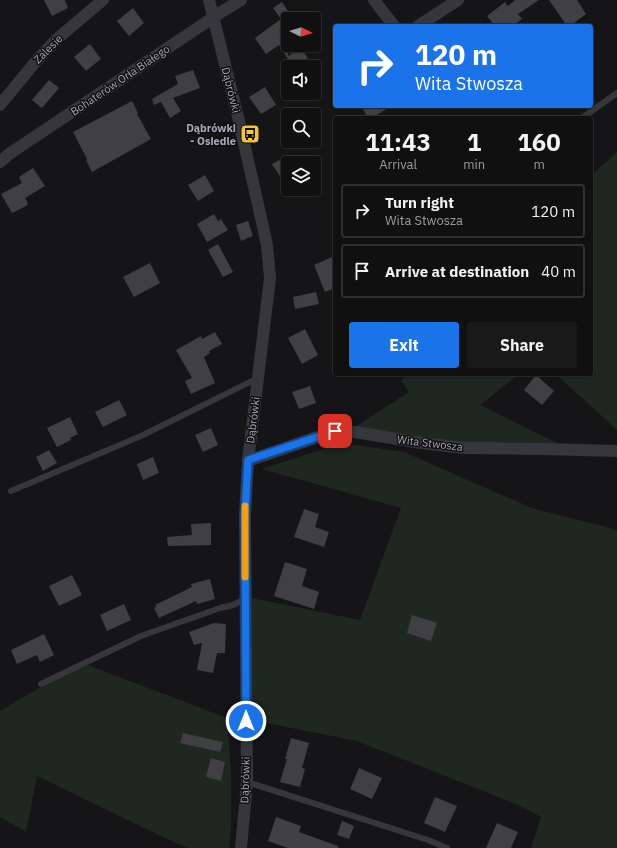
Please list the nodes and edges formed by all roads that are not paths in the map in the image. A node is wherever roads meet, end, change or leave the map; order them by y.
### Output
1 (103, 0) edge
2 (209, 0) edge
3 (241, 0) edge
4 (374, 0) edge
5 (458, 0) edge
6 (213, 17) junction
7 (392, 24) edge
8 (421, 24) edge
9 (617, 93) edge
10 (0, 105) edge
11 (585, 116) edge
12 (0, 162) edge
13 (258, 378) junction
14 (617, 452) edge
15 (248, 460) junction
16 (10, 492) dead end
17 (245, 599) junction
18 (40, 684) dead end
19 (247, 782) junction
20 (241, 848) edge
21 (447, 848) edge

1 - 10 street, Zalesie
2 - 6 street, Dąbrówki
3 - 6 street, Bohaterów Orła Białego
4 - 7 street
5 - 8 street
6 - 12 street, Bohaterów Orła Białego
6 - 13 street, Dąbrówki
9 - 11 lane
13 - 15 street, Dąbrówki
13 - 16 lane
14 - 15 street, Wita Stwosza
15 - 17 street, Dąbrówki
17 - 18 lane
17 - 19 street, Dąbrówki
19 - 20 street, Dąbrówki
19 - 21 lane

